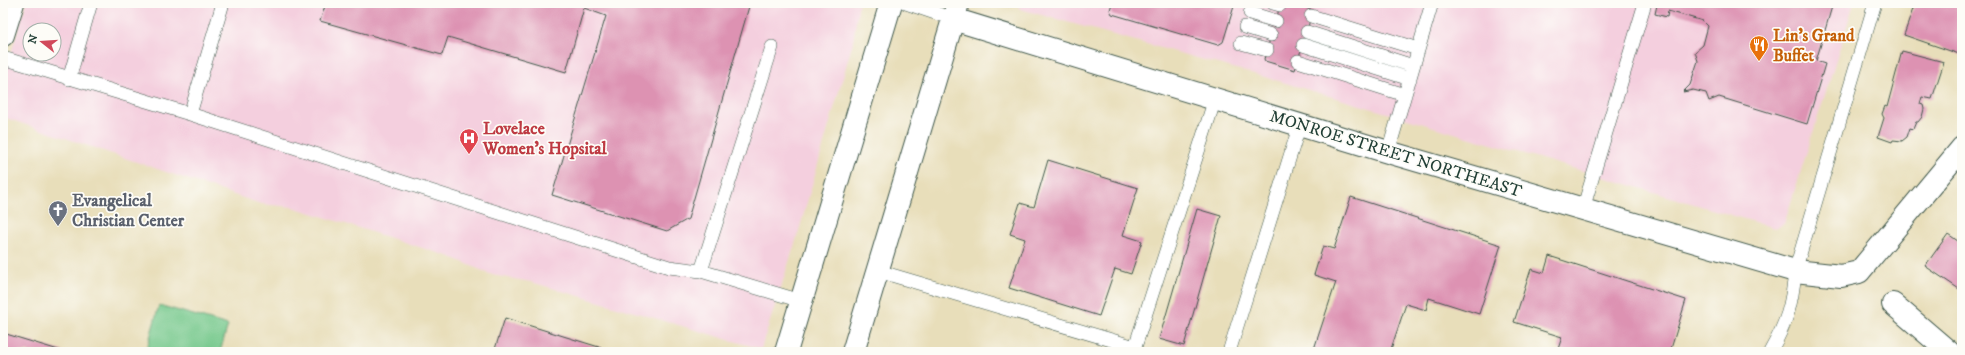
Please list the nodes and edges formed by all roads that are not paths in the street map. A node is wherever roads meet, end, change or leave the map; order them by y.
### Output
1 (13, 3) edge
2 (91, 3) edge
3 (223, 3) edge
4 (891, 3) edge
5 (906, 3) edge
6 (1432, 3) edge
7 (1645, 3) edge
8 (1876, 3) edge
9 (955, 11) edge
10 (1250, 13) dead end
11 (1311, 16) dead end
12 (1276, 21) dead end
13 (1246, 27) dead end
14 (1307, 32) dead end
15 (1271, 35) dead end
16 (3, 36) edge
17 (1241, 43) dead end
18 (1303, 45) dead end
19 (772, 47) dead end
20 (1418, 49) junction
21 (1267, 50) dead end
22 (3, 58) edge
23 (1298, 61) dead end
24 (1413, 66) junction
25 (69, 79) junction
26 (1410, 79) junction
27 (1405, 95) junction
28 (1215, 99) junction
29 (190, 114) junction
30 (1300, 124) junction
31 (1962, 148) edge
32 (1388, 152) junction
33 (1583, 209) junction
34 (701, 271) junction
35 (878, 271) junction
36 (1795, 271) junction
37 (801, 301) junction
38 (1893, 304) dead end
39 (786, 352) edge
40 (853, 352) edge
41 (1229, 352) edge
42 (1770, 352) edge
43 (1949, 352) edge

1 - 16 street
2 - 25 lane
3 - 29 lane
4 - 37 street
5 - 9 lane
6 - 20 lane
7 - 33 lane
8 - 36 lane
9 - 28 street, MONROE STREET NORTHEAST
9 - 35 street
10 - 12 lane
11 - 20 lane
13 - 15 lane
14 - 24 lane
17 - 21 lane
18 - 26 lane
19 - 34 lane
20 - 24 lane
22 - 25 lane
23 - 27 lane
24 - 26 lane
25 - 29 lane
26 - 27 lane
27 - 32 lane
28 - 30 street, MONROE STREET NORTHEAST
28 - 35 lane
29 - 34 lane
30 - 32 street, MONROE STREET NORTHEAST
30 - 41 lane
31 - 36 street, MONROE STREET NORTHEAST
32 - 33 street, MONROE STREET NORTHEAST
33 - 36 street, MONROE STREET NORTHEAST
34 - 37 lane
35 - 40 street
36 - 42 lane
37 - 39 street
38 - 43 street

